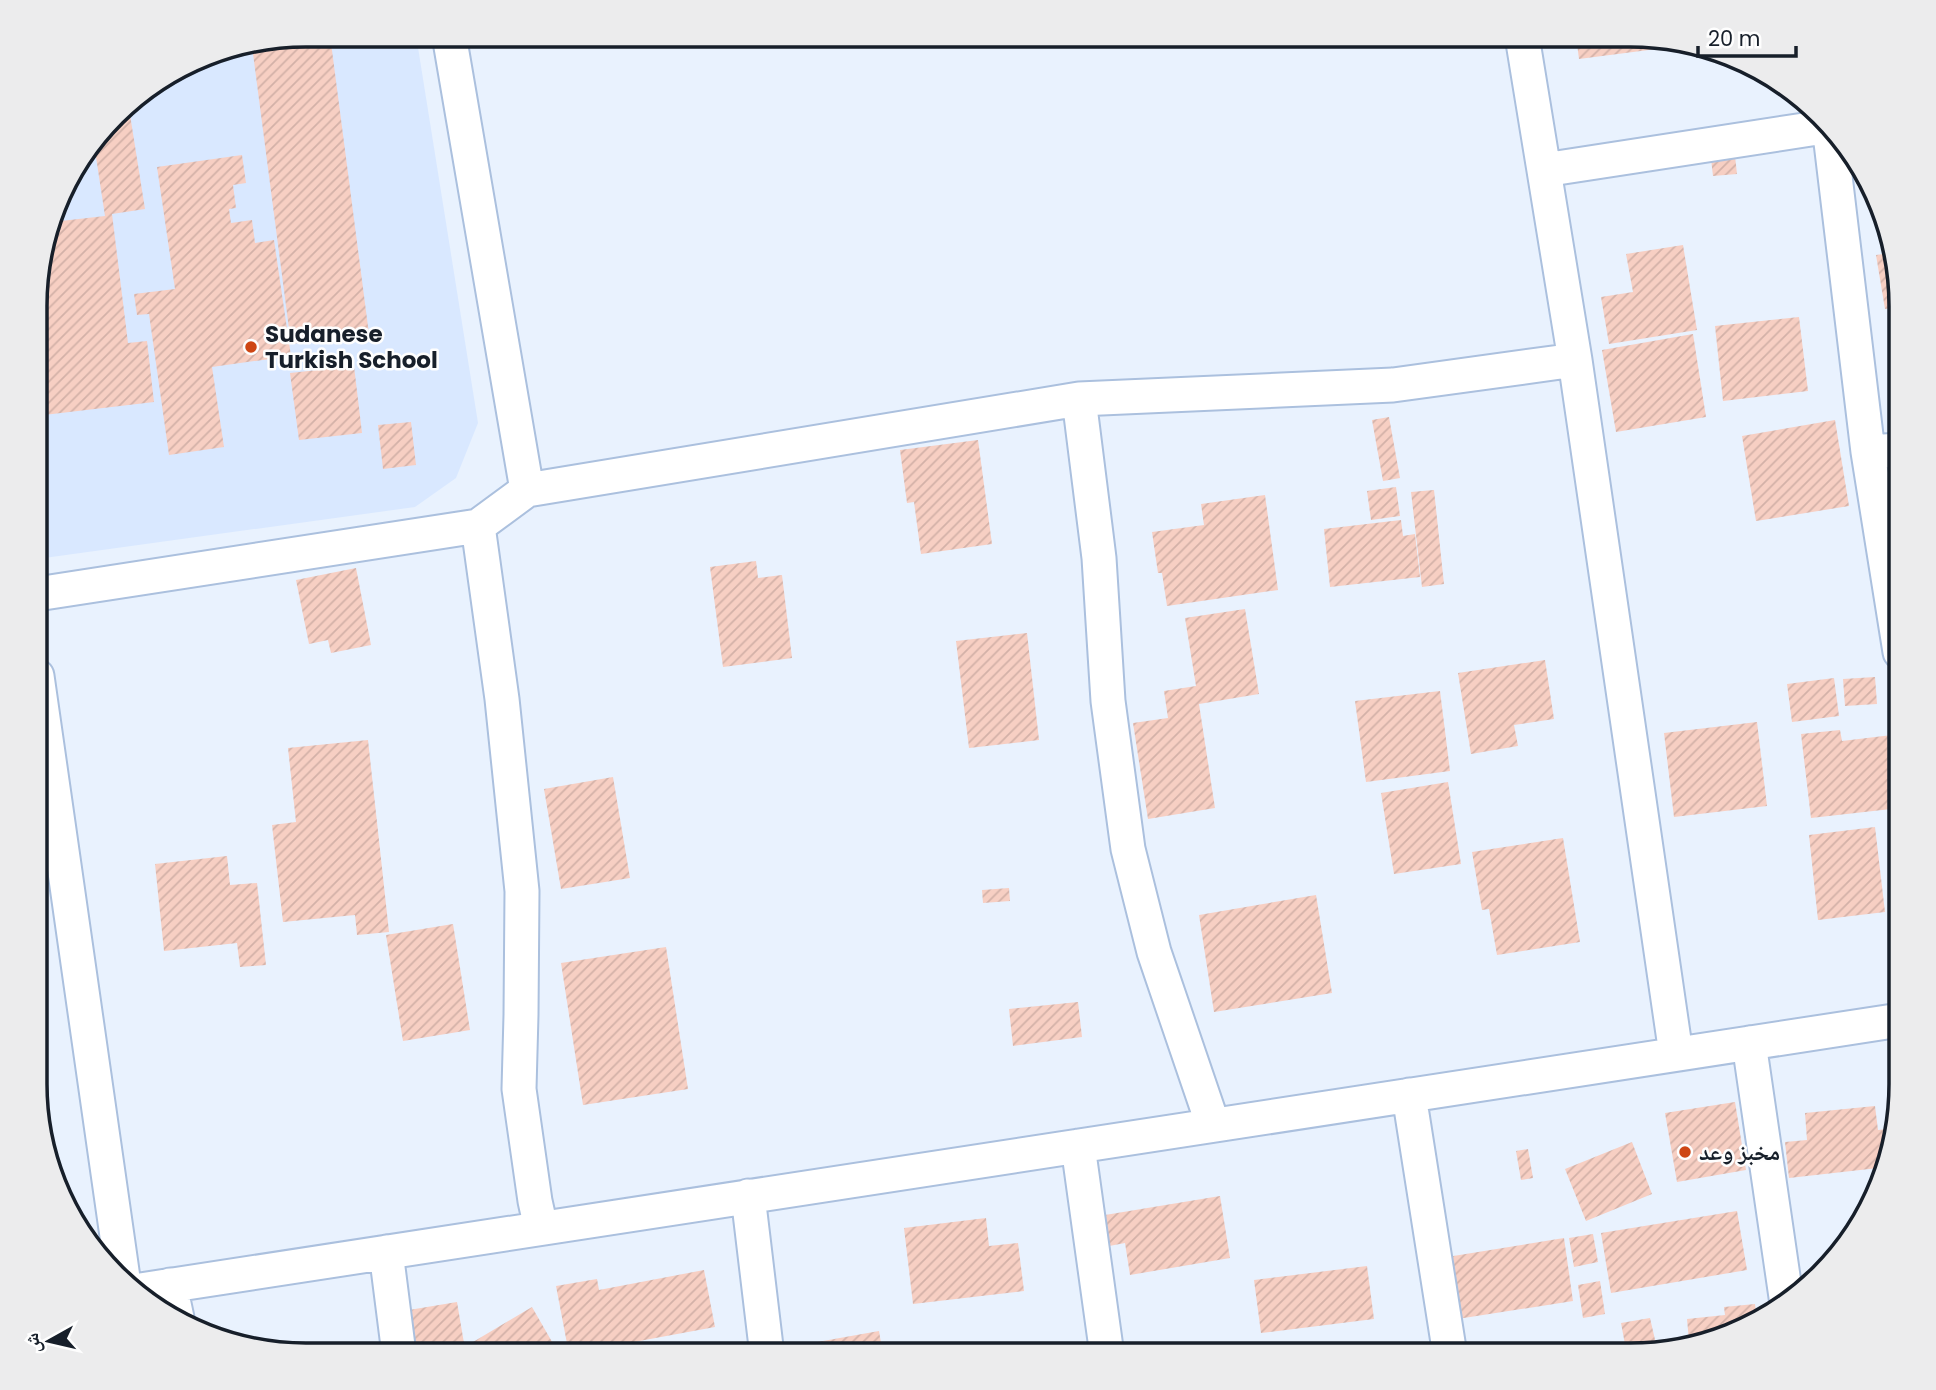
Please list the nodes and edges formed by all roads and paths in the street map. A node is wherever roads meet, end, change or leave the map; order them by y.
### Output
1 (451, 47) edge
2 (1524, 47) edge
3 (1817, 128) edge
4 (1832, 145) edge
5 (1544, 170) junction
6 (1575, 360) junction
7 (1079, 399) junction
8 (1884, 451) edge
9 (527, 490) junction
10 (1889, 514) edge
11 (478, 526) junction
12 (47, 592) edge
13 (47, 746) edge
14 (1889, 1022) edge
15 (1749, 1043) junction
16 (1676, 1054) junction
17 (1409, 1095) junction
18 (1213, 1125) junction
19 (1078, 1146) junction
20 (748, 1196) junction
21 (541, 1228) junction
22 (386, 1252) junction
23 (121, 1265) edge
24 (170, 1285) junction
25 (149, 1289) edge
26 (1785, 1290) edge
27 (175, 1307) edge
28 (398, 1343) edge
29 (766, 1343) edge
30 (1105, 1343) edge
31 (1448, 1343) edge

1 - 9 street
2 - 5 street
3 - 5 street
4 - 8 street
5 - 6 street
6 - 7 street
6 - 16 street
7 - 9 street
7 - 18 street
8 - 10 street
9 - 11 street
11 - 12 street
11 - 21 street
13 - 23 street
14 - 15 street
15 - 16 street
15 - 26 street
16 - 17 street
17 - 18 street
17 - 31 street
18 - 19 street
19 - 20 street
19 - 30 street
20 - 21 street
20 - 29 street
21 - 22 street
22 - 24 street
22 - 28 street
24 - 25 street
24 - 27 street

